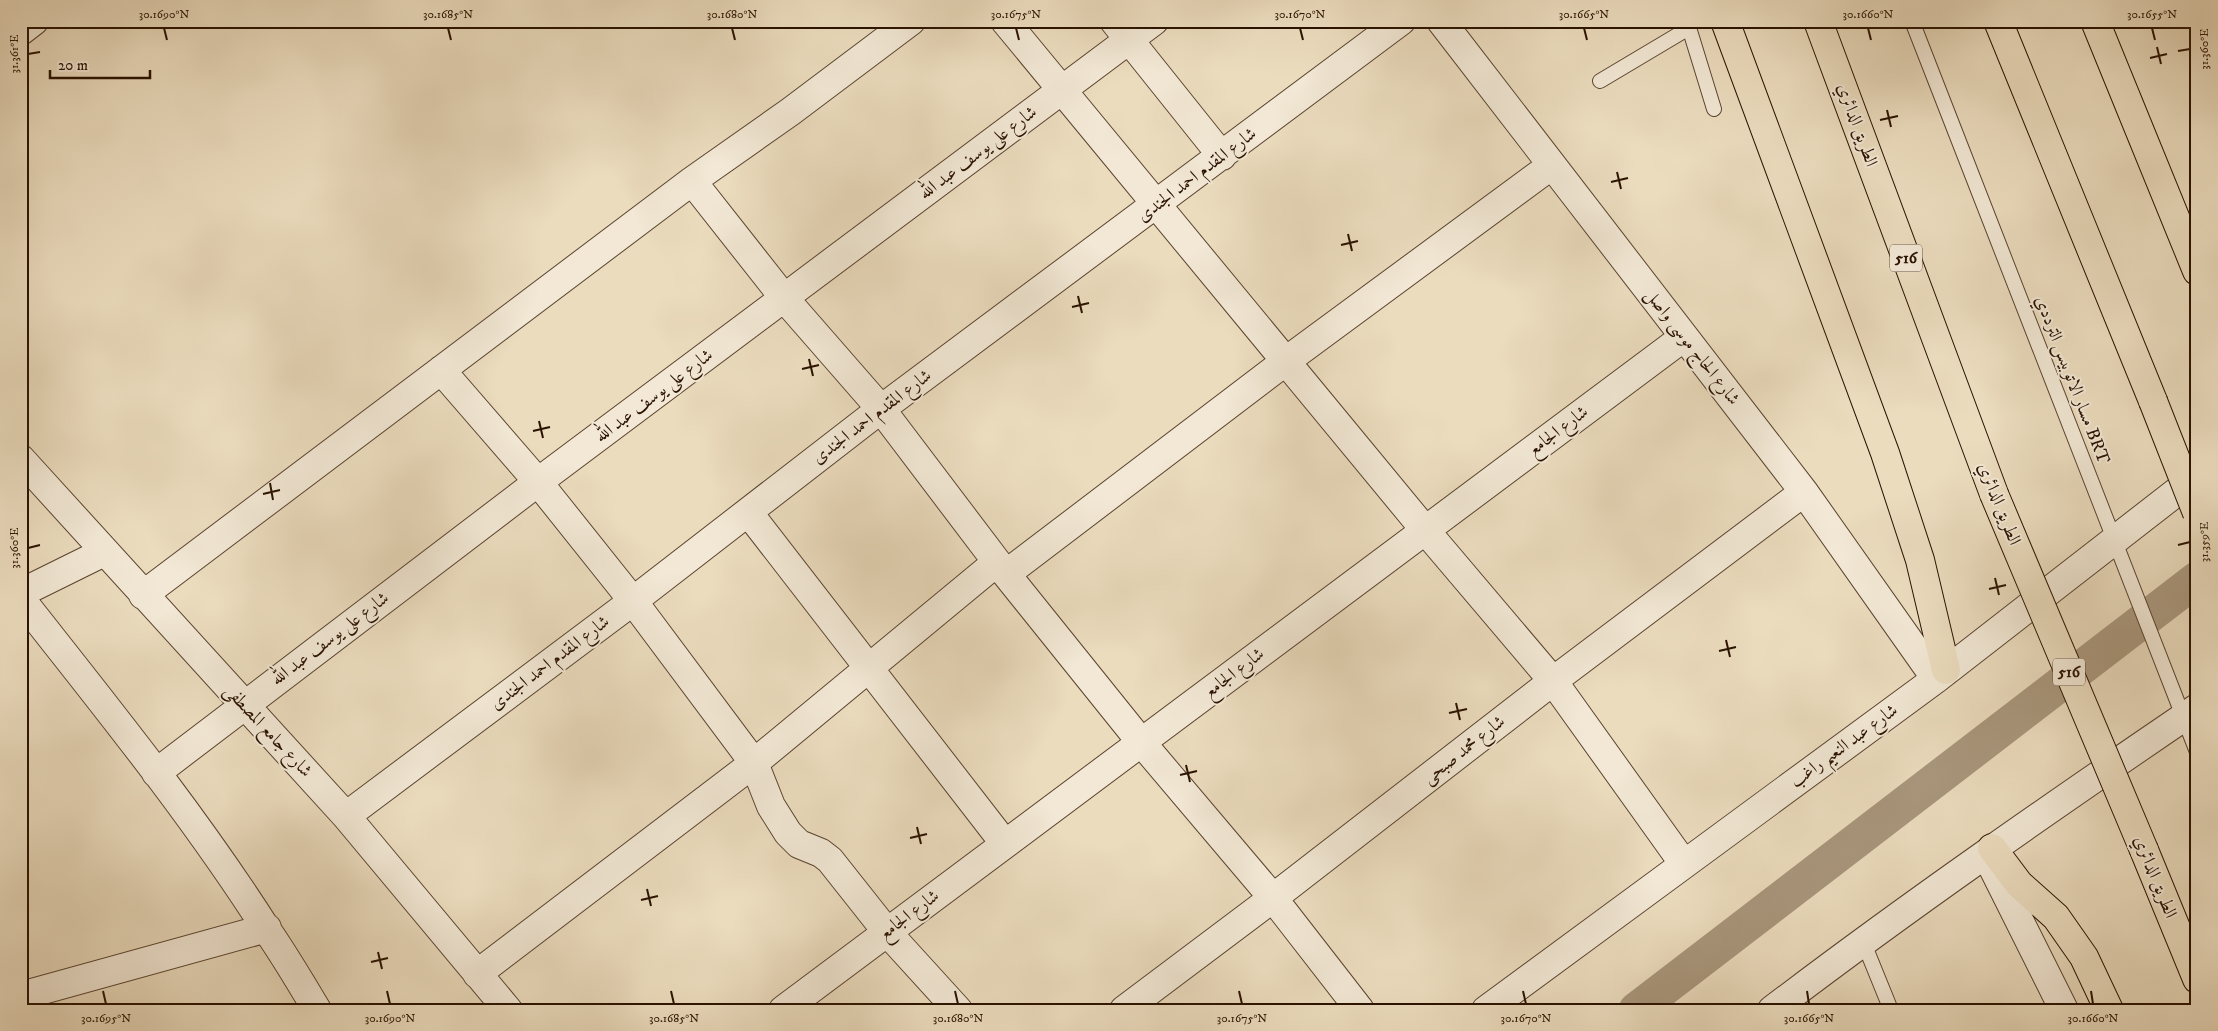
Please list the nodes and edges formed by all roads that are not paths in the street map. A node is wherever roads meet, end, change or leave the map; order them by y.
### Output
1 (34, 21) edge
2 (911, 21) edge
3 (1005, 21) edge
4 (1154, 21) edge
5 (1401, 21) edge
6 (1441, 21) edge
7 (1725, 21) edge
8 (1818, 21) edge
9 (1912, 21) edge
10 (1998, 21) edge
11 (2094, 21) edge
12 (1688, 24) edge
13 (21, 31) edge
14 (1121, 31) edge
15 (1600, 81) dead end
16 (1062, 90) junction
17 (1714, 109) dead end
18 (1222, 156) junction
19 (1552, 165) junction
20 (692, 181) junction
21 (1157, 205) junction
22 (2197, 271) edge
23 (785, 299) junction
24 (1684, 337) junction
25 (1286, 361) junction
26 (441, 370) junction
27 (881, 409) junction
28 (21, 459) edge
29 (2197, 476) edge
30 (538, 482) junction
31 (1804, 492) junction
32 (748, 512) junction
33 (2197, 513) edge
34 (1425, 530) junction
35 (104, 552) junction
36 (1002, 568) junction
37 (21, 593) edge
38 (143, 595) junction
39 (21, 599) edge
40 (633, 601) junction
41 (868, 668) junction
42 (1941, 674) junction
43 (1553, 681) junction
44 (243, 704) junction
45 (2197, 708) edge
46 (1142, 742) junction
47 (2197, 752) edge
48 (754, 763) junction
49 (156, 773) junction
50 (346, 816) junction
51 (1005, 844) junction
52 (1989, 851) junction
53 (1684, 864) junction
54 (1273, 898) junction
55 (267, 928) junction
56 (887, 932) junction
57 (1863, 941) junction
58 (477, 974) junction
59 (2197, 979) edge
60 (21, 996) edge
61 (317, 1010) edge
62 (508, 1010) edge
63 (783, 1010) edge
64 (958, 1010) edge
65 (1124, 1010) edge
66 (1360, 1010) edge
67 (1486, 1010) edge
68 (1772, 1010) edge
69 (1891, 1010) edge
70 (2064, 1010) edge
71 (2109, 1010) edge

1 - 13 street
2 - 20 street
3 - 16 street
4 - 14 street, شارع على يوسف عبد الله
5 - 18 street, شارع المقدم احمد الجندى
6 - 19 street, شارع الحاج موسى واصل
7 - 42 highway
8 - 59 highway, الطريق الدائري / 516, bridge
9 - 47 lane, مسار الاتوبيس الترددي BRT
10 - 33 highway, bridge
11 - 22 highway
12 - 15 lane
12 - 17 lane
14 - 16 street, شارع على يوسف عبد الله
14 - 18 street
16 - 21 street
16 - 23 street, شارع على يوسف عبد الله
18 - 21 street, شارع المقدم احمد الجندى
19 - 24 street, شارع الحاج موسى واصل
19 - 25 street
20 - 23 street
20 - 26 street
21 - 25 street
21 - 27 street, شارع المقدم احمد الجندى
23 - 27 street
23 - 30 street, شارع على يوسف عبد الله
24 - 31 street, شارع الحاج موسى واصل
24 - 34 street, شارع الجامع
25 - 34 street
25 - 36 street
26 - 30 street
26 - 38 street
27 - 32 street, شارع المقدم احمد الجندى
27 - 36 street
28 - 35 street, شارع جامع المصطفى
29 - 42 street, شارع عبد النعيم راغب
30 - 40 street
30 - 44 street, شارع على يوسف عبد الله
31 - 42 street, شارع الحاج موسى واصل
31 - 43 street, شارع محمد صبحى
32 - 40 street, شارع المقدم احمد الجندى
32 - 41 street
34 - 43 street
34 - 46 street, شارع الجامع
35 - 37 street
35 - 38 street, شارع جامع المصطفى
36 - 41 street
36 - 46 street
38 - 44 street, شارع جامع المصطفى
39 - 49 street
40 - 48 street
40 - 50 street, شارع المقدم احمد الجندى
41 - 48 street
41 - 51 street
42 - 53 street, شارع عبد النعيم راغب
43 - 53 street
43 - 54 street, شارع محمد صبحى
44 - 49 street, شارع على يوسف عبد الله
44 - 50 street, شارع جامع المصطفى
45 - 52 street
46 - 51 street, شارع الجامع
46 - 54 street
48 - 56 street
48 - 58 street
49 - 55 street
50 - 58 street, شارع جامع المصطفى
51 - 56 street, شارع الجامع
52 - 57 street
52 - 70 street
52 - 71 highway
53 - 67 street, شارع عبد النعيم راغب
54 - 65 street, شارع محمد صبحى
54 - 66 street
55 - 60 street
55 - 61 street
56 - 63 street, شارع الجامع
56 - 64 street
57 - 68 street
57 - 69 lane
58 - 62 street, شارع جامع المصطفى

